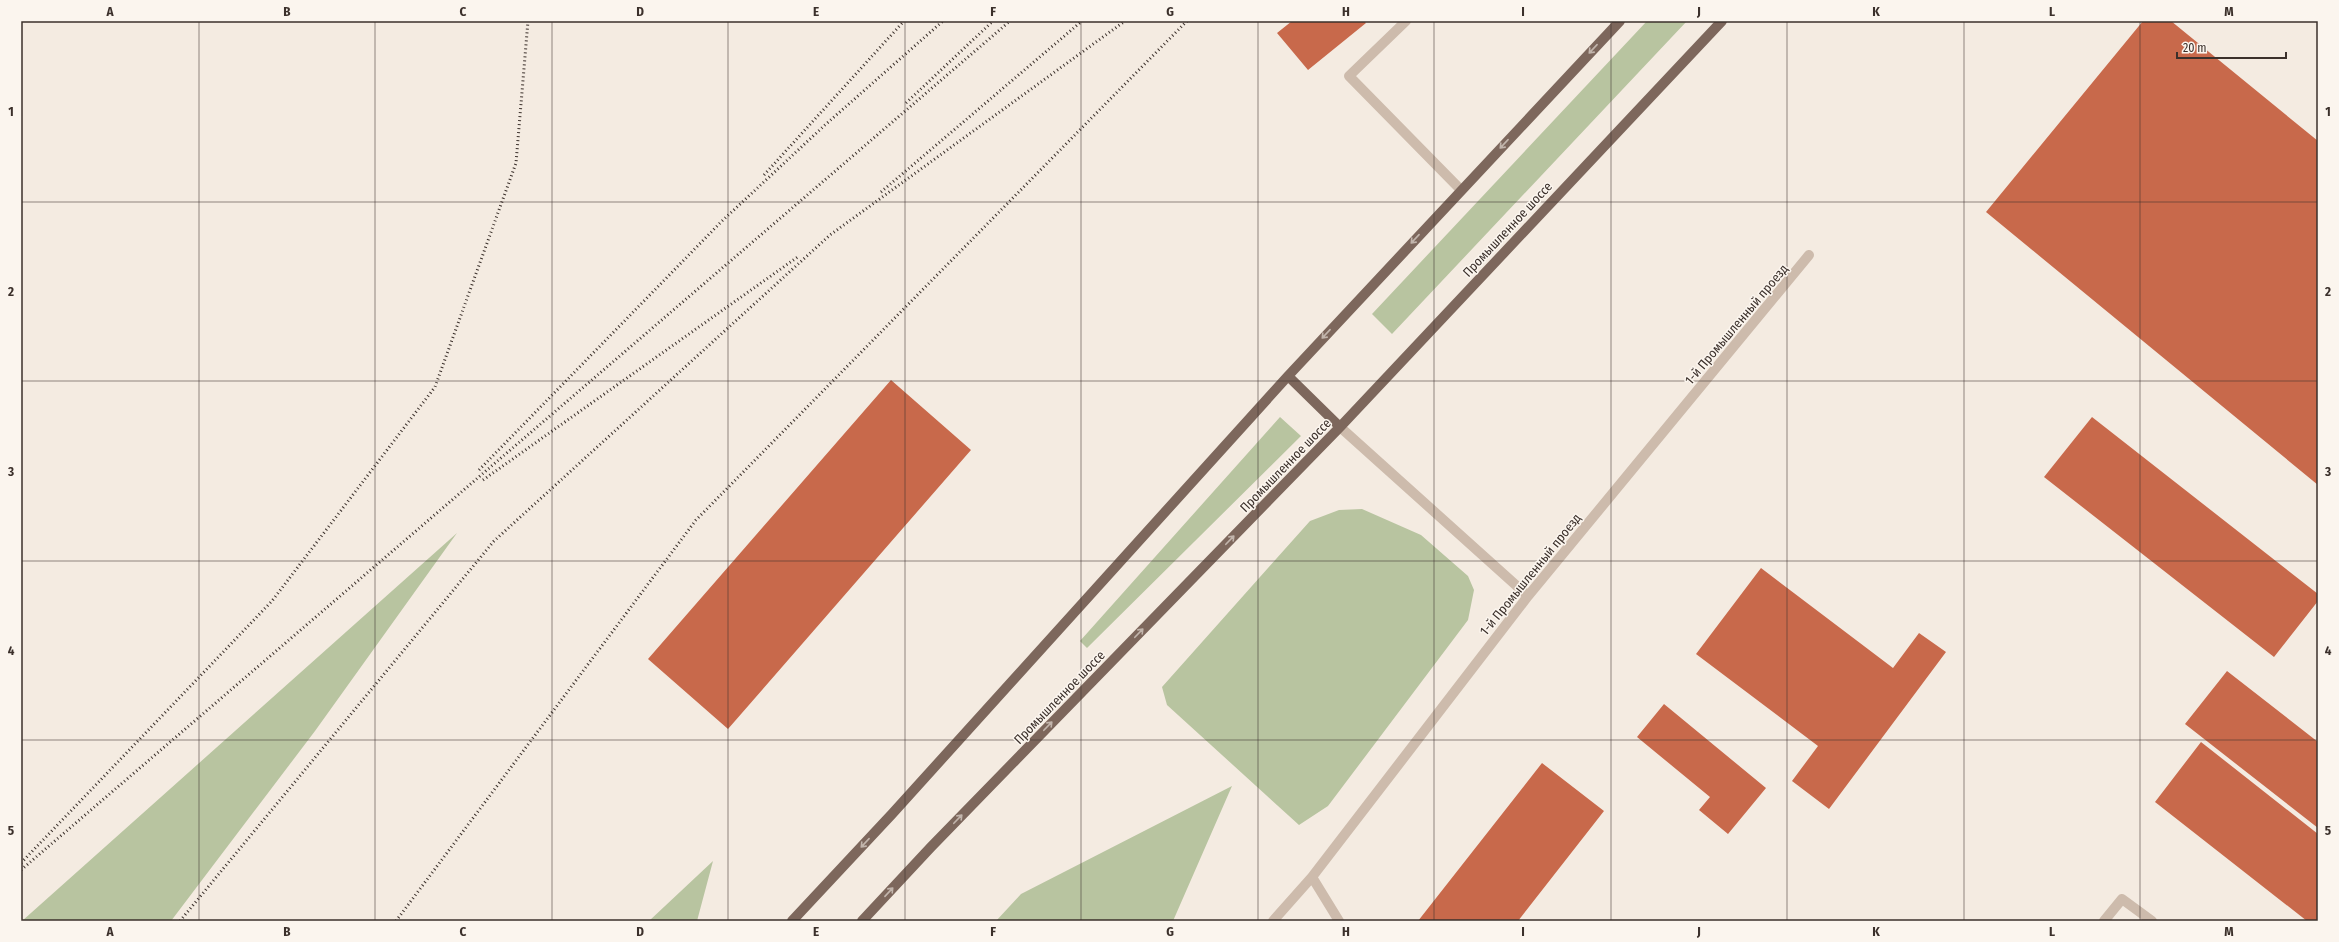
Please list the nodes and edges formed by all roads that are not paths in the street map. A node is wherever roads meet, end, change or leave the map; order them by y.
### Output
1 (1406, 21) edge
2 (1620, 21) edge
3 (1722, 21) edge
4 (1461, 190) junction
5 (1809, 255) dead end
6 (1288, 376) junction
7 (1340, 427) junction
8 (1528, 596) junction
9 (1312, 877) junction
10 (792, 921) edge
11 (862, 921) edge
12 (1273, 921) edge
13 (1339, 921) edge
14 (2104, 921) edge
15 (2152, 921) edge

1 - 4 lane
2 -> 4 main road
3 - 7 main road, Промышленное шоссе
4 -> 6 main road
5 - 8 lane, 1-й Промышленный проезд
6 - 7 main road
6 -> 10 main road
7 - 8 lane
11 -> 7 main road, Промышленное шоссе
8 - 9 lane, 1-й Промышленный проезд
9 - 12 lane, 1-й Промышленный проезд
9 - 13 lane
14 - 15 lane

